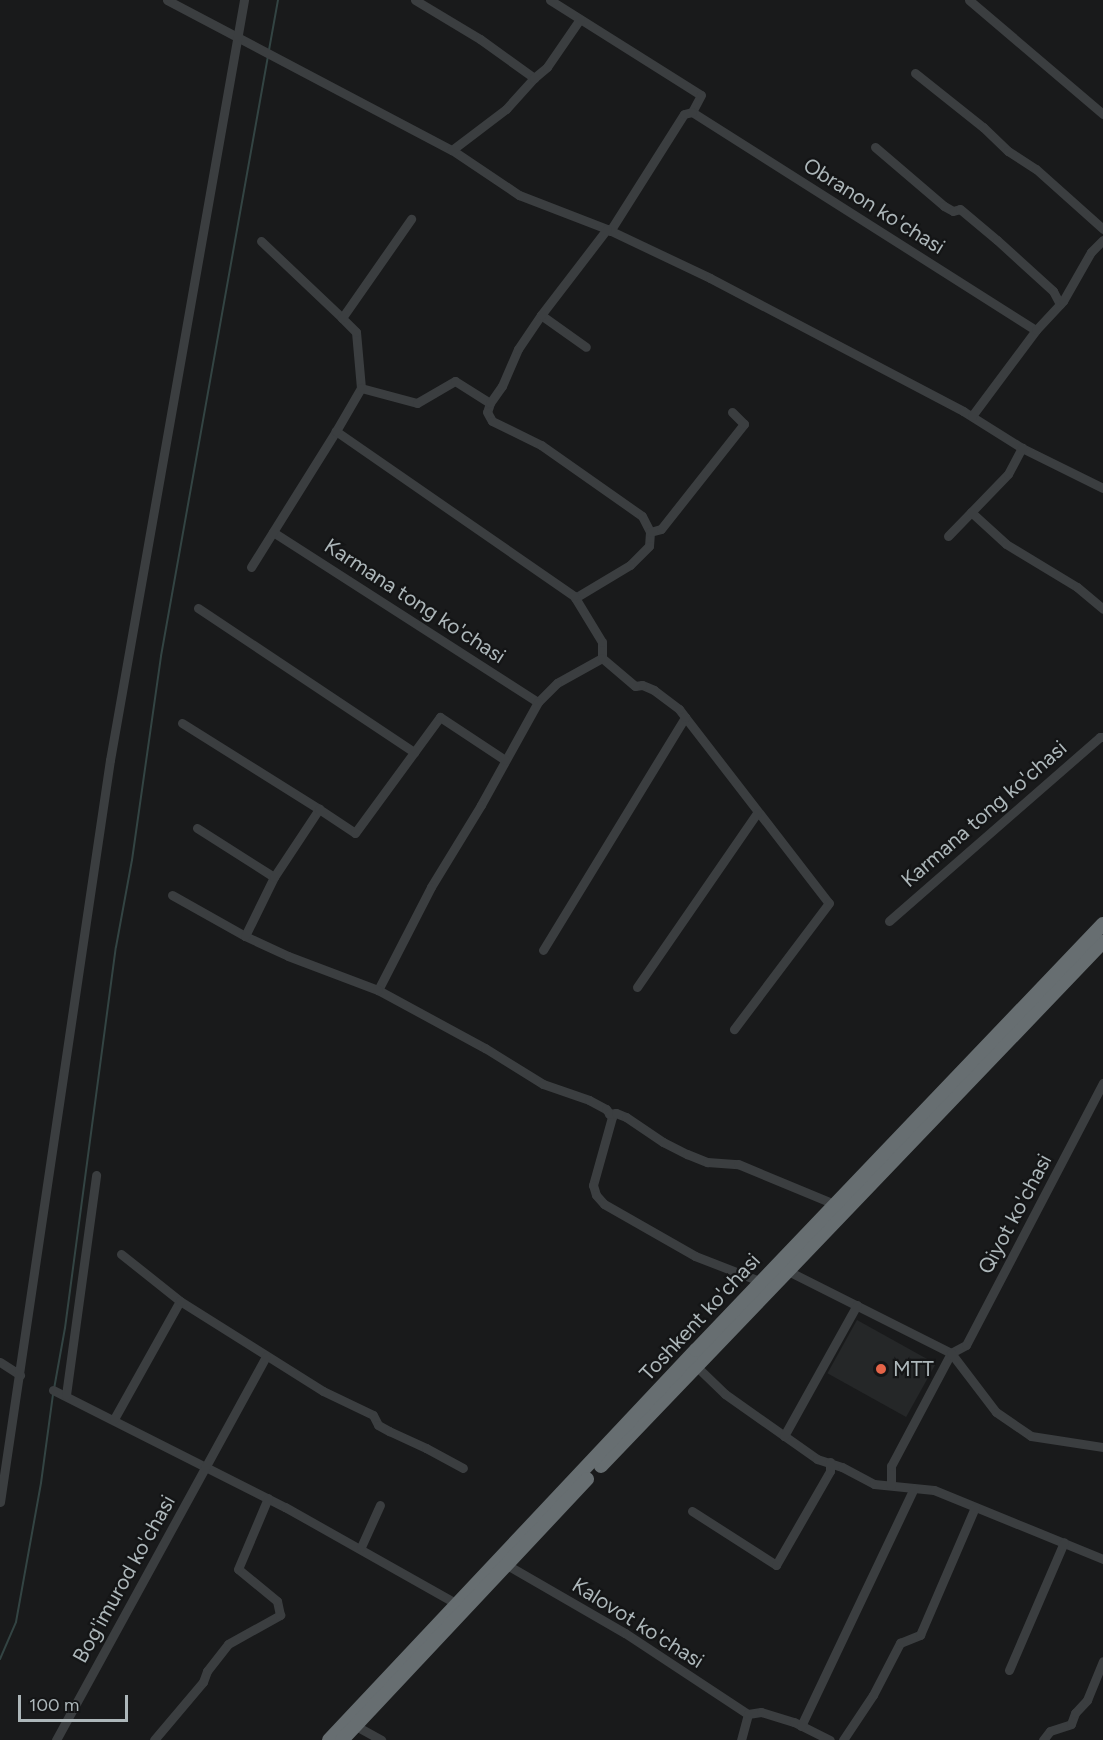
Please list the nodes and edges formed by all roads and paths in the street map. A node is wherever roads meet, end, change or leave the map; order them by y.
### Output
1 (167, 0) edge
2 (244, 0) edge
3 (415, 0) edge
4 (550, 0) edge
5 (969, 0) edge
6 (580, 19) junction
7 (237, 37) junction
8 (915, 73) dead end
9 (534, 78) junction
10 (692, 112) junction
11 (1103, 114) edge
12 (875, 147) dead end
13 (452, 150) junction
14 (411, 219) dead end
15 (1103, 229) edge
16 (608, 230) junction
17 (1103, 240) edge
18 (261, 241) dead end
19 (1060, 304) junction
20 (541, 315) junction
21 (342, 318) junction
22 (1036, 330) junction
23 (586, 347) dead end
24 (361, 388) junction
25 (490, 403) junction
26 (732, 412) dead end
27 (972, 416) junction
28 (336, 431) junction
29 (1022, 448) junction
30 (1103, 488) edge
31 (971, 512) junction
32 (273, 532) junction
33 (650, 532) junction
34 (948, 536) dead end
35 (251, 567) dead end
36 (575, 598) junction
37 (198, 608) dead end
38 (1103, 609) edge
39 (602, 658) junction
40 (538, 702) junction
41 (686, 717) junction
42 (182, 723) dead end
43 (1103, 737) edge
44 (414, 752) junction
45 (505, 760) junction
46 (319, 809) junction
47 (757, 813) junction
48 (197, 828) dead end
49 (274, 877) junction
50 (172, 895) dead end
51 (889, 921) dead end
52 (1103, 924) edge
53 (245, 936) junction
54 (1103, 942) edge
55 (543, 950) dead end
56 (637, 987) dead end
57 (378, 990) junction
58 (734, 1029) dead end
59 (1103, 1083) edge
60 (609, 1114) junction
61 (96, 1175) dead end
62 (834, 1204) junction
63 (121, 1254) dead end
64 (788, 1271) junction
65 (762, 1282) junction
66 (180, 1300) junction
67 (857, 1305) junction
68 (951, 1353) junction
69 (266, 1357) junction
70 (0, 1362) edge
71 (696, 1366) junction
72 (20, 1375) junction
73 (54, 1390) dead end
74 (66, 1395) junction
75 (114, 1419) junction
76 (784, 1436) junction
77 (1103, 1447) edge
78 (830, 1462) junction
79 (206, 1468) junction
80 (463, 1468) dead end
81 (891, 1485) junction
82 (914, 1488) junction
83 (268, 1498) junction
84 (0, 1502) edge
85 (380, 1505) dead end
86 (975, 1507) junction
87 (692, 1511) dead end
88 (1064, 1542) junction
89 (360, 1547) junction
90 (1103, 1559) edge
91 (507, 1565) junction
92 (457, 1604) junction
93 (1103, 1661) edge
94 (1009, 1670) dead end
95 (748, 1714) junction
96 (356, 1726) junction
97 (801, 1726) junction
98 (56, 1740) edge
99 (154, 1740) edge
100 (329, 1740) edge
101 (342, 1740) edge
102 (381, 1740) edge
103 (741, 1740) edge
104 (830, 1740) edge
105 (843, 1740) edge
106 (1043, 1740) edge

1 - 7 street
2 - 7 street
3 - 9 street
4 - 6 street
5 - 11 street
6 - 9 street
6 - 10 street
7 - 13 street
7 - 72 street
8 - 15 street
9 - 13 street
10 - 16 street
10 - 22 street, Obranon ko'chasi
12 - 19 street, Obranon ko'chasi
13 - 16 street
14 - 21 street
16 - 20 street
16 - 27 street
17 - 19 street
18 - 21 street
19 - 22 street
20 - 23 street
20 - 25 street
21 - 24 street
22 - 27 street
24 - 25 street
24 - 28 street
25 - 33 street
26 - 33 street
27 - 29 street
28 - 32 street
28 - 36 street
29 - 30 street
29 - 31 street
31 - 34 street
31 - 38 street
32 - 35 street
32 - 40 street, Karmana tong ko'chasi
33 - 36 street
36 - 39 street
37 - 44 street
39 - 40 street
39 - 41 street
40 - 45 street
41 - 47 street
41 - 55 street
42 - 46 street
43 - 51 street, Karmana tong ko'chasi
44 - 45 street
44 - 46 street
45 - 57 street
46 - 49 street
47 - 56 street
47 - 58 street
48 - 49 street
49 - 53 street
50 - 53 street
52 - 62 highway, Toshkent ko'chasi
53 - 57 street
54 - 64 highway, Toshkent ko'chasi
57 - 60 street
59 - 68 street, Qiyot ko'chasi
60 - 62 street
60 - 65 street
61 - 74 street
62 - 65 highway, Toshkent ko'chasi
63 - 66 street
64 - 67 street
64 - 71 highway, Toshkent ko'chasi
65 - 92 highway, Toshkent ko'chasi
66 - 69 street
66 - 75 street
67 - 68 street
67 - 76 street
68 - 77 street
68 - 81 street, Qiyot ko'chasi
69 - 79 street, Bog'imurod ko'chasi
69 - 80 street
70 - 72 street
71 - 76 street
71 - 91 highway, Toshkent ko'chasi
72 - 84 street
73 - 74 street
74 - 75 street
75 - 79 street
76 - 78 street
78 - 81 street
78 - 87 street
79 - 83 street
79 - 98 street, Bog'imurod ko'chasi
81 - 82 street
82 - 86 street
82 - 97 street
83 - 89 street
83 - 99 street
85 - 89 street
86 - 88 street
86 - 105 street
88 - 90 street
88 - 94 street
89 - 92 street
91 - 95 street, Kalovot ko'chasi
91 - 96 highway, Toshkent ko'chasi
92 - 100 highway, Toshkent ko'chasi
93 - 106 street
95 - 97 street, Kalovot ko'chasi
95 - 103 street
96 - 101 highway, Toshkent ko'chasi
96 - 102 street
97 - 104 street, Kalovot ko'chasi

